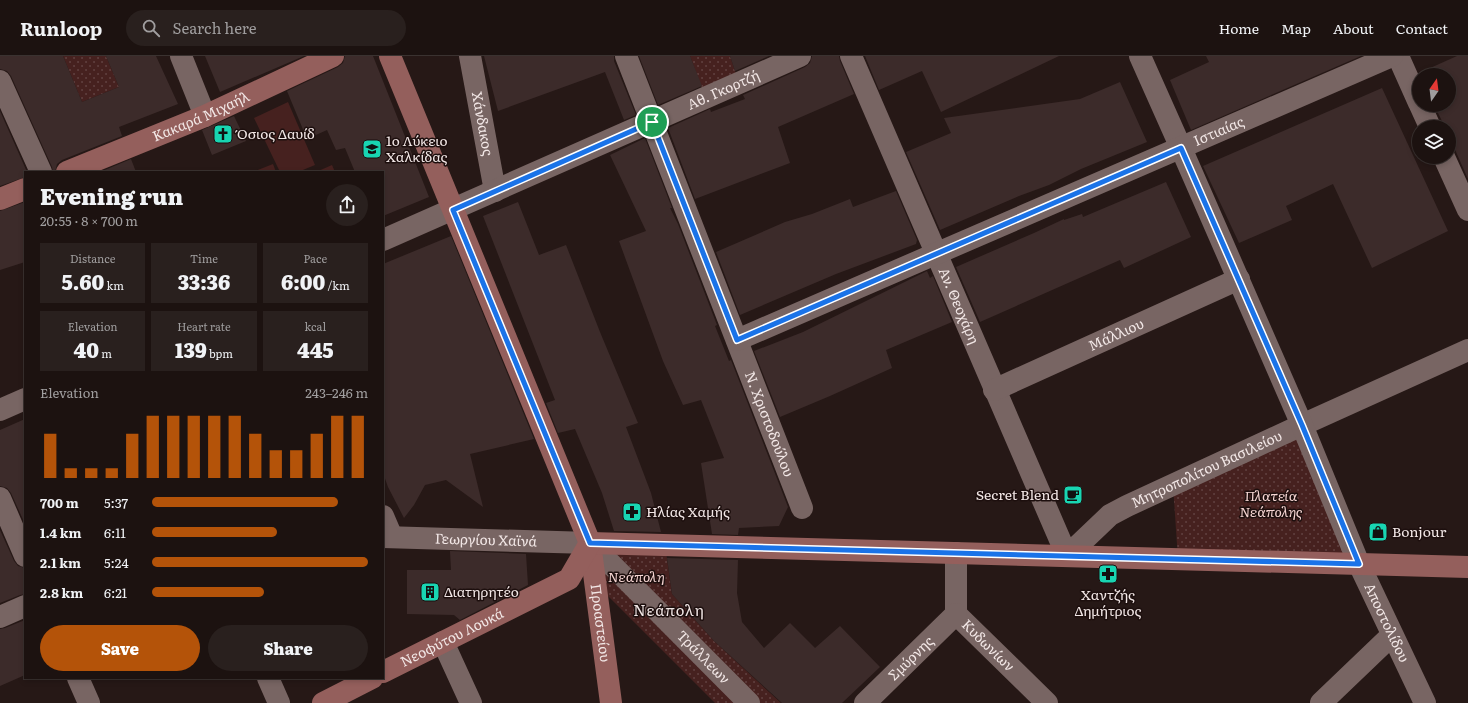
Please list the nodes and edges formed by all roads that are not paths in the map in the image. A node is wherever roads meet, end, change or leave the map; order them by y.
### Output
1 (182, 56) edge
2 (333, 56) edge
3 (390, 56) edge
4 (470, 56) edge
5 (626, 56) edge
6 (800, 56) edge
7 (851, 56) edge
8 (1140, 56) edge
9 (1392, 56) edge
10 (1398, 56) edge
11 (0, 80) edge
12 (1412, 88) edge
13 (206, 116) junction
14 (652, 122) junction
15 (1181, 148) junction
16 (1447, 164) edge
17 (41, 171) edge
18 (70, 171) edge
19 (24, 189) edge
20 (495, 191) junction
21 (0, 199) edge
22 (453, 210) junction
23 (1468, 210) edge
24 (384, 240) edge
25 (937, 254) junction
26 (1239, 280) junction
27 (737, 340) junction
28 (1468, 350) edge
29 (994, 390) junction
30 (24, 399) edge
31 (0, 410) edge
32 (1302, 425) junction
33 (0, 498) edge
34 (802, 508) dead end
35 (384, 520) edge
36 (388, 537) edge
37 (590, 543) junction
38 (956, 553) junction
39 (24, 554) edge
40 (1067, 556) junction
41 (1359, 564) junction
42 (1468, 567) edge
43 (24, 606) edge
44 (956, 614) junction
45 (0, 617) edge
46 (1392, 634) junction
47 (443, 642) junction
48 (384, 672) edge
49 (78, 679) edge
50 (268, 679) edge
51 (370, 679) edge
52 (89, 703) edge
53 (279, 703) edge
54 (323, 703) edge
55 (470, 703) edge
56 (612, 703) edge
57 (750, 703) edge
58 (865, 703) edge
59 (1047, 703) edge
60 (1321, 703) edge
61 (1425, 703) edge

1 - 13 street
2 - 13 main road, Κακαρά Μιχαήλ
3 - 22 main road, Προαστείου
4 - 20 street, Χάνδακος
5 - 14 street, Ν. Χριστοδούλου
6 - 14 street, Αθ. Γκορτζή
7 - 25 street, Αν. Θεοχάρη
8 - 15 street, Αποστολίδου
9 - 15 street, Ιστιαίας
10 - 12 street
11 - 17 street
13 - 18 main road, Κακαρά Μιχαήλ
14 - 20 street, Αθ. Γκορτζή
14 - 27 street, Ν. Χριστοδούλου
15 - 25 street, Ιστιαίας
15 - 26 street, Αποστολίδου
16 - 23 street
19 - 21 main road
20 - 22 street, Αθ. Γκορτζή
22 - 24 street, Αθ. Γκορτζή
22 - 37 main road, Προαστείου
25 - 27 street, Ιστιαίας
25 - 29 street, Αν. Θεοχάρη
26 - 29 street, Μάλλιου
26 - 32 street, Αποστολίδου
27 - 34 street, Ν. Χριστοδούλου
28 - 32 street, Μητροπολίτου Βασιλείου
29 - 40 street, Αν. Θεοχάρη
30 - 31 street
32 - 40 street, Μητροπολίτου Βασιλείου
32 - 41 street, Αποστολίδου
33 - 39 street
35 - 36 street
36 - 37 street, Γεωργίου Χαϊνά
37 - 38 main road
37 - 47 main road, Νεοφύτου Λουκά
37 - 56 main road, Προαστείου
37 - 57 street, Τράλλεων
38 - 40 main road
38 - 44 street, Κυδωνίων
40 - 41 main road
41 - 42 main road
41 - 46 street, Αποστολίδου
43 - 45 street
44 - 58 street, Σμύρνης
44 - 59 street, Κυδωνίων
46 - 60 street
46 - 61 street, Αποστολίδου
47 - 48 main road, Νεοφύτου Λουκά
47 - 55 street
49 - 52 street
50 - 53 street
51 - 54 main road

